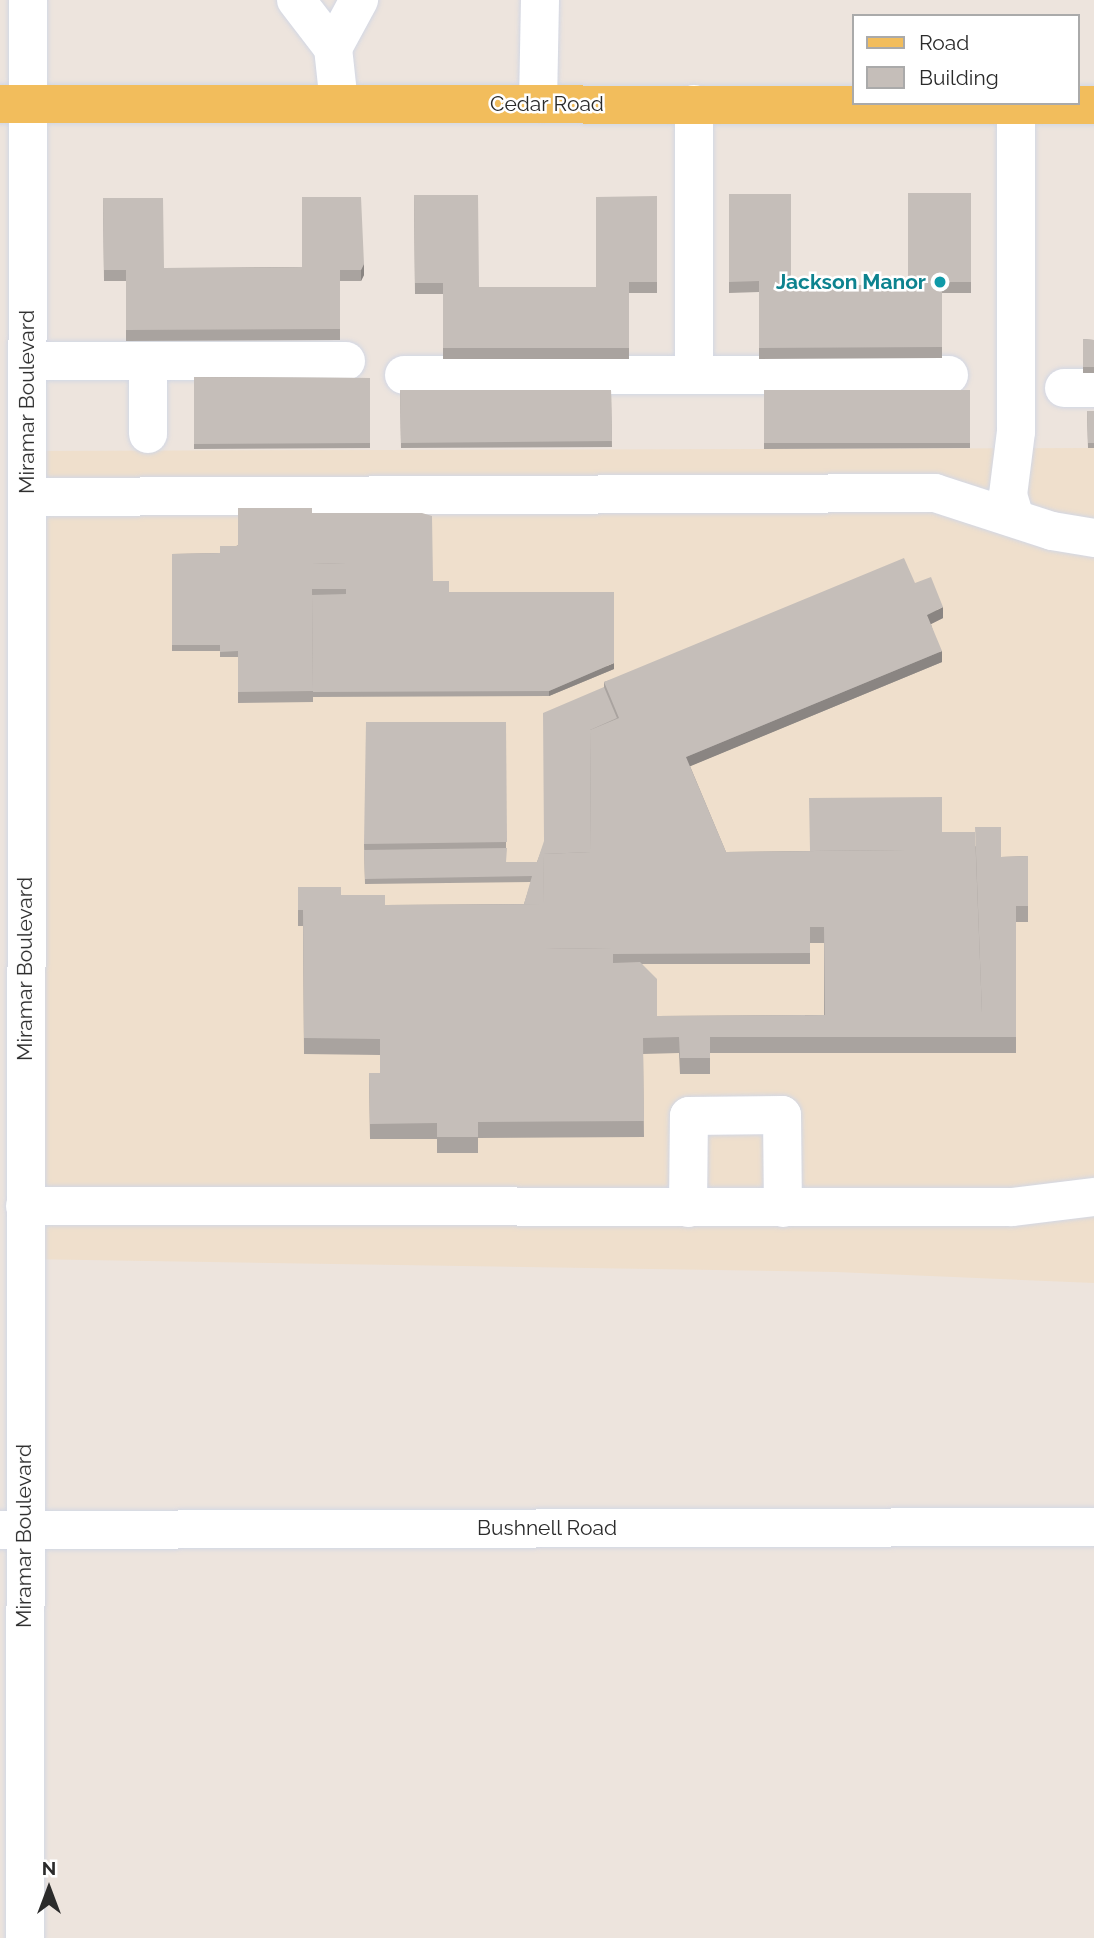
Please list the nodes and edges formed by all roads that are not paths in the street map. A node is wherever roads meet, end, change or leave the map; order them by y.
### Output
1 (28, 0) edge
2 (296, 0) edge
3 (359, 0) edge
4 (540, 0) edge
5 (333, 47) junction
6 (14, 103) edge
7 (339, 103) junction
8 (538, 104) junction
9 (694, 104) junction
10 (852, 104) edge
11 (1016, 105) edge
12 (1094, 105) edge
13 (28, 361) junction
14 (148, 361) junction
15 (346, 361) dead end
16 (404, 374) dead end
17 (694, 374) junction
18 (949, 375) dead end
19 (148, 434) dead end
20 (27, 497) junction
21 (1015, 518) junction
22 (1094, 538) edge
23 (1094, 1197) edge
24 (25, 1206) junction
25 (688, 1208) junction
26 (783, 1208) junction
27 (1094, 1527) edge
28 (12, 1530) edge
29 (25, 1938) edge

1 - 6 street, Miramar Boulevard
2 - 5 street
3 - 5 street
4 - 8 street
5 - 7 street
6 - 7 main road, Cedar Road
6 - 13 street, Miramar Boulevard
7 - 8 main road, Cedar Road
8 - 9 main road, Cedar Road
9 - 10 main road, Cedar Road
9 - 17 street
11 - 12 main road, Cedar Road
11 - 21 street
13 - 14 street
13 - 20 street, Miramar Boulevard
14 - 15 street
14 - 19 street
16 - 17 street
17 - 18 street
20 - 21 street
20 - 24 street, Miramar Boulevard
21 - 22 street
23 - 26 street
24 - 25 street
24 - 28 street, Miramar Boulevard
25 - 26 street
25 - 26 street
27 - 28 street, Bushnell Road
28 - 29 street, Miramar Boulevard

